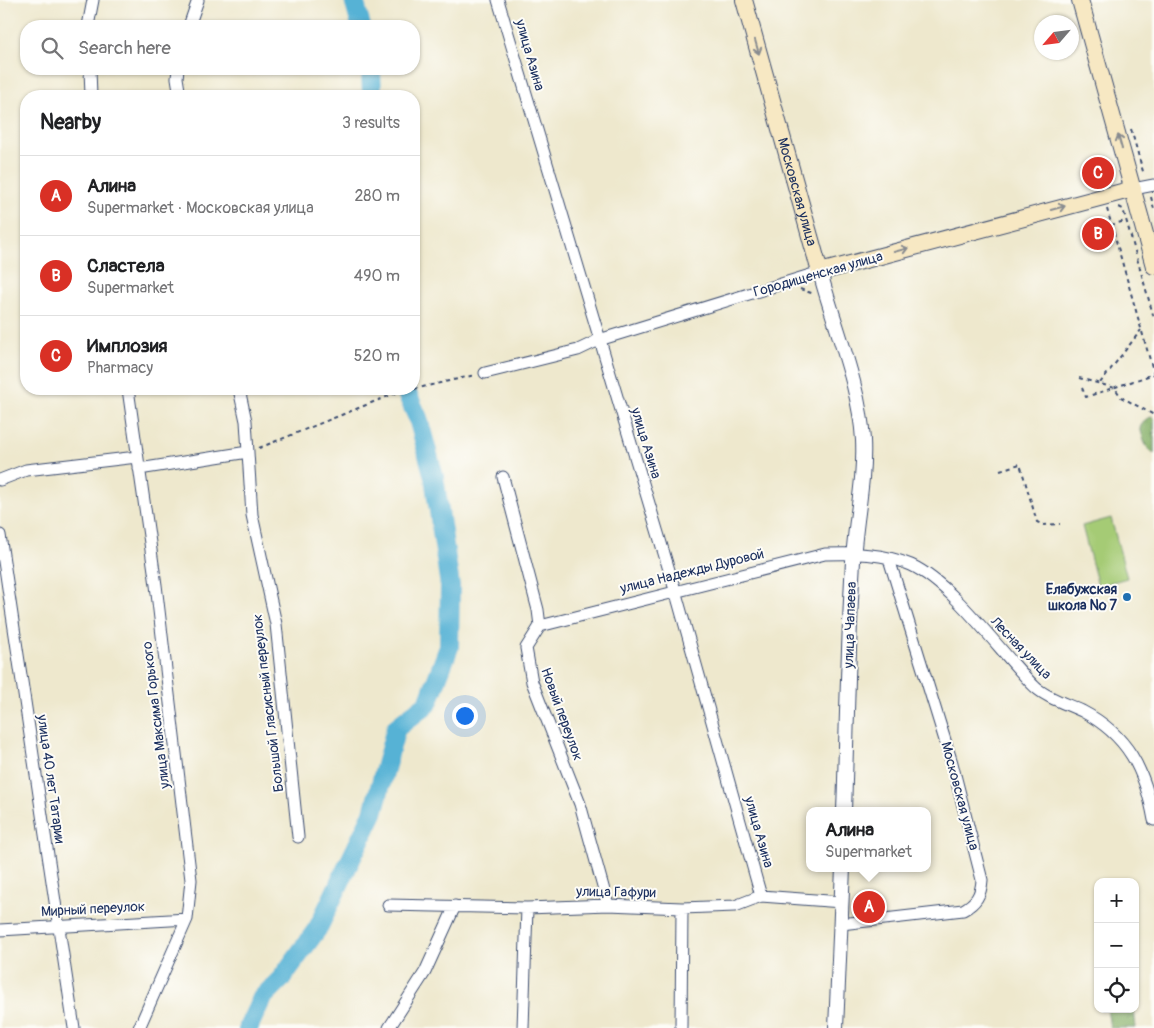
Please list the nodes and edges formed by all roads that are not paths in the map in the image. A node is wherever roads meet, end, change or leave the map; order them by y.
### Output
1 (93, 0) edge
2 (198, 0) edge
3 (498, 0) edge
4 (744, 0) edge
5 (1080, 0) edge
6 (89, 20) edge
7 (190, 20) edge
8 (90, 75) edge
9 (177, 75) edge
10 (91, 90) edge
11 (179, 90) edge
12 (1154, 185) edge
13 (1133, 189) junction
14 (1154, 266) edge
15 (820, 272) junction
16 (599, 340) junction
17 (485, 373) road end
18 (129, 395) edge
19 (240, 395) edge
20 (863, 441) joint
21 (248, 452) junction
22 (138, 463) junction
23 (503, 478) dead end
24 (0, 480) edge
25 (0, 535) edge
26 (853, 553) junction
27 (889, 559) junction
28 (675, 590) junction
29 (540, 626) junction
30 (844, 807) edge
31 (1154, 820) edge
32 (298, 837) dead end
33 (843, 872) edge
34 (761, 896) junction
35 (842, 902) junction
36 (388, 905) dead end
37 (608, 905) junction
38 (455, 906) junction
39 (527, 908) junction
40 (682, 908) junction
41 (187, 919) junction
42 (841, 924) junction
43 (58, 926) junction
44 (0, 930) edge
45 (74, 1028) edge
46 (139, 1028) edge
47 (389, 1028) edge
48 (523, 1028) edge
49 (681, 1028) edge
50 (836, 1028) edge

1 - 6 street
2 - 7 street
3 - 16 street, улица Азина
4 -> 15 main road, Московская улица
13 -> 5 main road
8 - 10 street
9 - 11 street
12 - 13 street, Городищенская улица
13 - 14 main road
15 -> 13 main road, Городищенская улица
15 - 16 street, Городищенская улица
15 - 20 street, Московская улица
16 - 17 street, Городищенская улица
16 - 28 street, улица Азина
18 - 22 street, улица Максима Горького
19 - 21 street, Большой Гласисный переулок
20 - 26 street, улица Чапаева
21 - 22 street
21 - 32 street, Большой Гласисный переулок
22 - 24 street
22 - 41 street, улица Максима Горького
23 - 29 street
25 - 43 street, улица 40 лет Татарии
26 - 27 street, Лесная улица
26 - 28 street, улица Надежды Дуровой
26 - 30 street, улица Чапаева
27 - 31 street, Лесная улица
27 - 42 street, Московская улица
28 - 29 street, улица Надежды Дуровой
28 - 34 street, улица Азина
29 - 37 street, Новый переулок
33 - 35 street
34 - 35 street, улица Гафури
34 - 40 street, улица Гафури
35 - 42 street
36 - 38 street, улица Гафури
37 - 39 street, улица Гафури
37 - 40 street, улица Гафури
38 - 39 street, улица Гафури
38 - 47 street
39 - 48 street
40 - 49 street
41 - 43 street, Мирный переулок
41 - 46 street, улица Максима Горького
42 - 50 street
43 - 44 street, Мирный переулок
43 - 45 street, улица 40 лет Татарии

